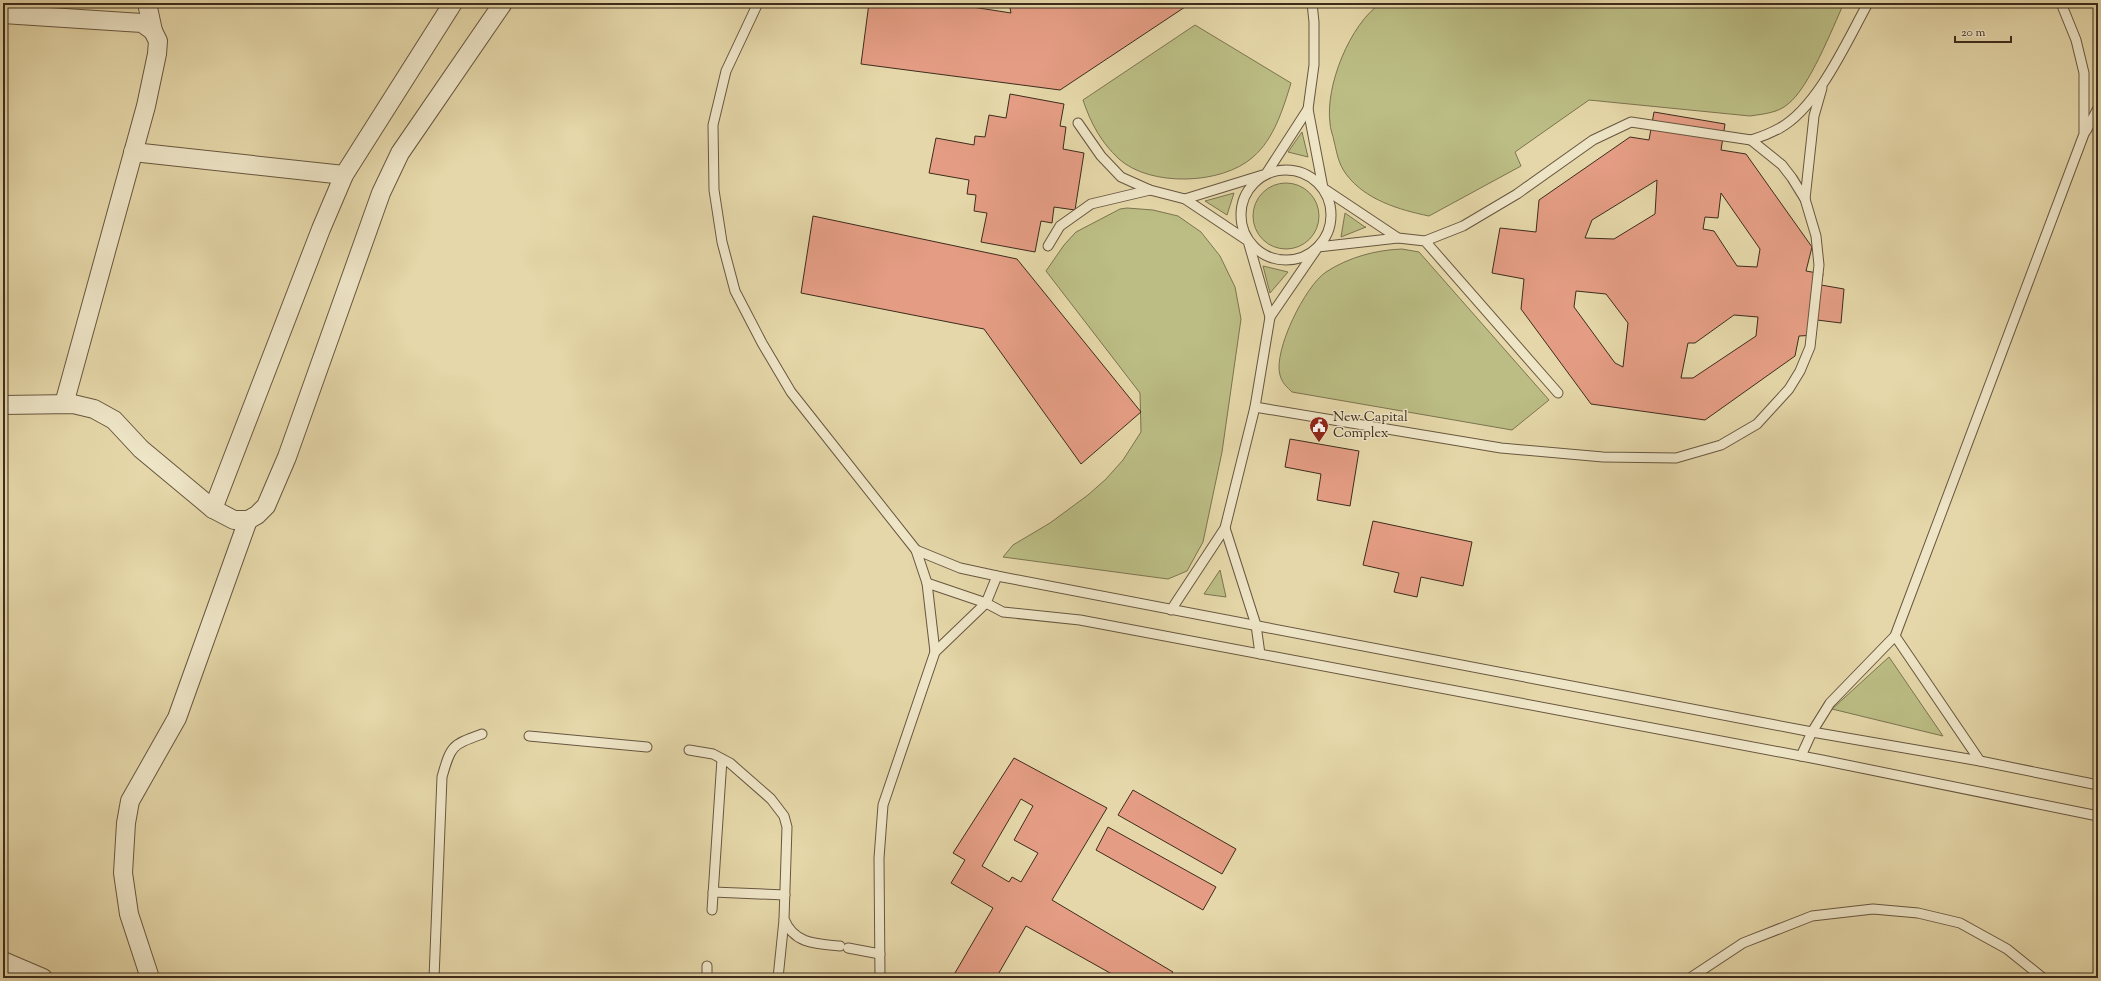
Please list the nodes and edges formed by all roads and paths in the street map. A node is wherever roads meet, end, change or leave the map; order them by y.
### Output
1 (147, 3) edge
2 (453, 3) edge
3 (503, 3) edge
4 (758, 3) edge
5 (1312, 3) edge
6 (1868, 3) edge
7 (2061, 3) edge
8 (3, 14) edge
9 (153, 30) junction
10 (1823, 83) junction
11 (2098, 108) edge
12 (1308, 109) junction
13 (1078, 123) dead end
14 (2084, 134) junction
15 (1751, 140) junction
16 (133, 152) junction
17 (1266, 174) junction
18 (344, 175) junction
19 (1323, 188) junction
20 (1150, 190) junction
21 (1185, 199) junction
22 (1805, 199) junction
23 (1398, 238) junction
24 (1248, 241) junction
25 (1425, 241) junction
26 (1048, 246) dead end
27 (1318, 247) junction
28 (1270, 317) junction
29 (1558, 392) dead end
30 (64, 404) junction
31 (3, 405) edge
32 (1255, 407) junction
33 (213, 509) junction
34 (248, 520) junction
35 (1225, 528) junction
36 (916, 550) junction
37 (997, 576) junction
38 (927, 583) junction
39 (986, 603) junction
40 (1171, 610) junction
41 (1256, 625) junction
42 (1895, 636) junction
43 (935, 652) junction
44 (1260, 654) junction
45 (1812, 732) junction
46 (482, 734) dead end
47 (529, 736) dead end
48 (647, 747) dead end
49 (689, 750) dead end
50 (1801, 756) junction
51 (722, 759) junction
52 (1980, 761) junction
53 (2098, 785) edge
54 (2098, 816) edge
55 (713, 892) junction
56 (785, 895) junction
57 (712, 910) dead end
58 (784, 918) junction
59 (880, 954) junction
60 (3, 961) edge
61 (708, 966) dead end
62 (43, 978) edge
63 (150, 978) edge
64 (434, 978) edge
65 (707, 978) edge
66 (778, 978) edge
67 (880, 978) edge
68 (1690, 978) edge
69 (2043, 978) edge

1 - 9 street
2 - 18 street
3 - 34 street
4 - 36 lane
5 - 12 lane
6 - 10 lane
7 - 14 lane
8 - 9 street
9 - 16 street
10 - 15 lane
10 - 22 lane
11 - 14 lane
12 - 17 lane
12 - 19 lane
13 - 20 lane
14 - 42 lane
15 - 22 lane
15 - 25 lane
16 - 18 street
16 - 30 street
17 - 19 lane
17 - 21 lane
17 - 24 lane
18 - 33 street
19 - 23 lane
19 - 27 lane
20 - 21 lane
20 - 26 lane
21 - 24 lane
22 - 32 lane
23 - 25 lane
23 - 27 lane
24 - 27 lane
24 - 28 lane
25 - 29 lane
27 - 28 lane
28 - 32 lane
30 - 31 street
30 - 33 street
32 - 35 lane
33 - 34 street
34 - 63 street
35 - 40 lane
35 - 41 lane
36 - 37 lane
36 - 38 lane
37 - 39 lane
37 - 40 lane
38 - 39 lane
38 - 43 lane
39 - 43 lane
39 - 44 lane
40 - 41 lane
41 - 44 lane
41 - 45 lane
42 - 45 lane
42 - 52 lane
43 - 59 lane
44 - 50 lane
45 - 50 lane
45 - 52 lane
46 - 64 lane
47 - 48 lane
49 - 51 lane
50 - 54 lane
51 - 55 lane
51 - 56 lane
52 - 53 lane
55 - 56 lane
55 - 57 lane
56 - 58 lane
58 - 59 lane
58 - 66 lane
59 - 67 lane
60 - 62 street
61 - 65 lane
68 - 69 lane

